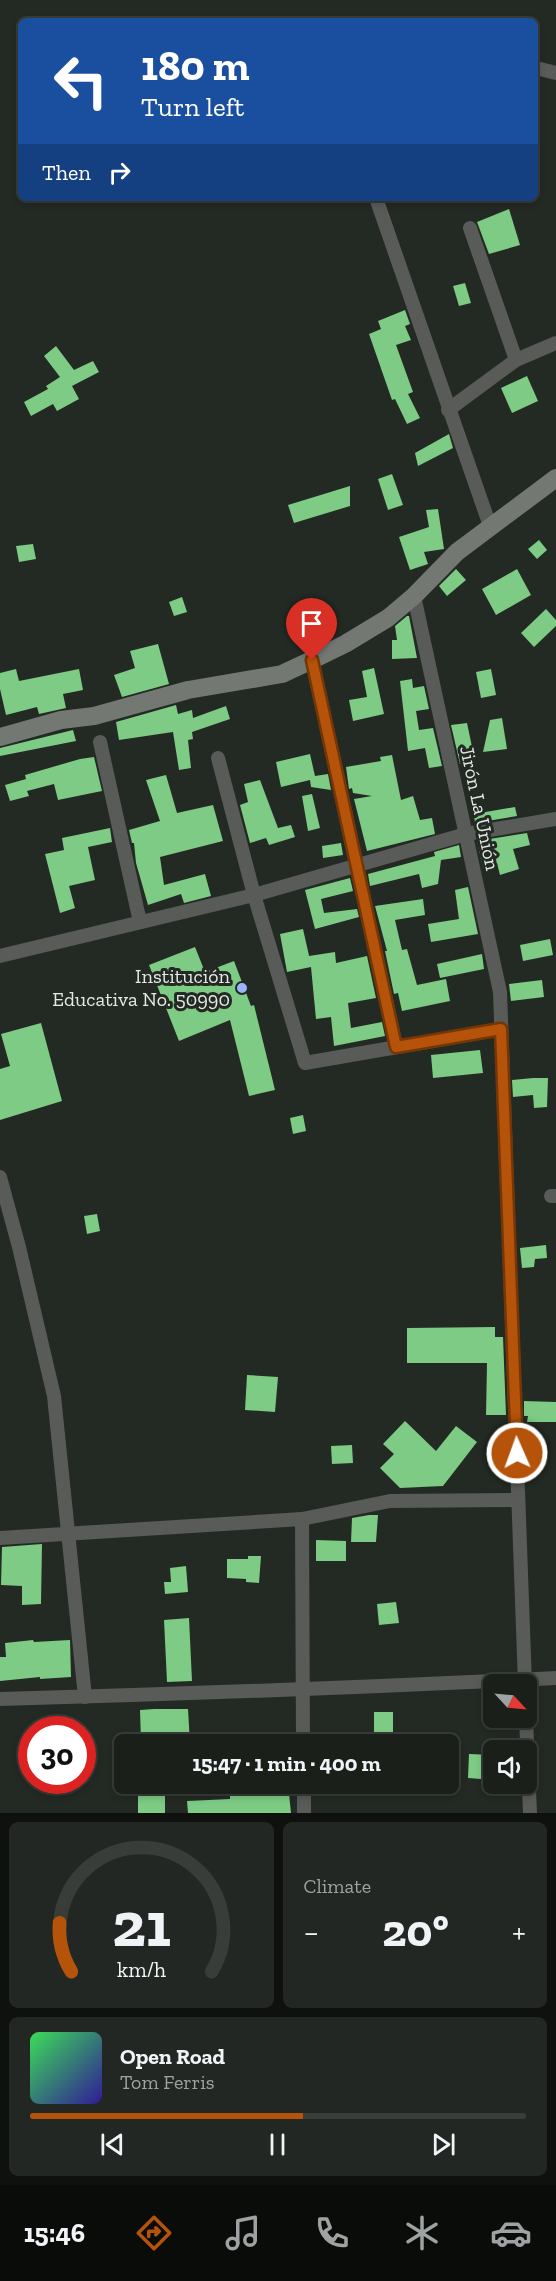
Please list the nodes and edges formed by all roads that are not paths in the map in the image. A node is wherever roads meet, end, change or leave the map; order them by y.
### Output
1 (538, 68) edge
2 (556, 72) edge
3 (377, 201) edge
4 (470, 228) dead end
5 (556, 343) edge
6 (516, 360) junction
7 (448, 410) junction
8 (556, 478) edge
9 (490, 526) junction
10 (414, 596) junction
11 (312, 660) junction
12 (0, 737) edge
13 (100, 742) dead end
14 (218, 758) dead end
15 (556, 819) edge
16 (466, 834) junction
17 (357, 865) junction
18 (254, 895) junction
19 (140, 922) junction
20 (0, 956) edge
21 (501, 1029) junction
22 (396, 1047) junction
23 (0, 1177) edge
24 (518, 1500) junction
25 (302, 1519) junction
26 (67, 1535) junction
27 (0, 1538) edge
28 (525, 1674) edge
29 (556, 1678) edge
30 (537, 1680) edge
31 (483, 1684) edge
32 (303, 1691) junction
33 (85, 1697) junction
34 (0, 1699) edge
35 (526, 1728) edge
36 (303, 1734) edge
37 (304, 1794) edge
38 (304, 1813) edge
39 (530, 1813) edge

1 - 2 street
3 - 7 street
4 - 6 street
5 - 6 street
6 - 7 street
7 - 9 street
8 - 9 street
9 - 10 street
10 - 11 street
10 - 16 street, Jirón La Unión
11 - 12 street
11 - 17 street
13 - 19 street
14 - 18 street
15 - 16 street
16 - 17 street
16 - 21 street, Jirón La Unión
17 - 18 street
17 - 22 street
18 - 19 street
18 - 22 street
19 - 20 street
21 - 22 street
21 - 24 street, Jirón La Unión
23 - 26 street
24 - 25 street
24 - 28 street, Jirón La Unión
25 - 26 street
25 - 32 street
26 - 27 street
26 - 33 street
29 - 30 street
31 - 32 street
32 - 33 street
32 - 36 street
33 - 34 street
35 - 39 street
37 - 38 street

